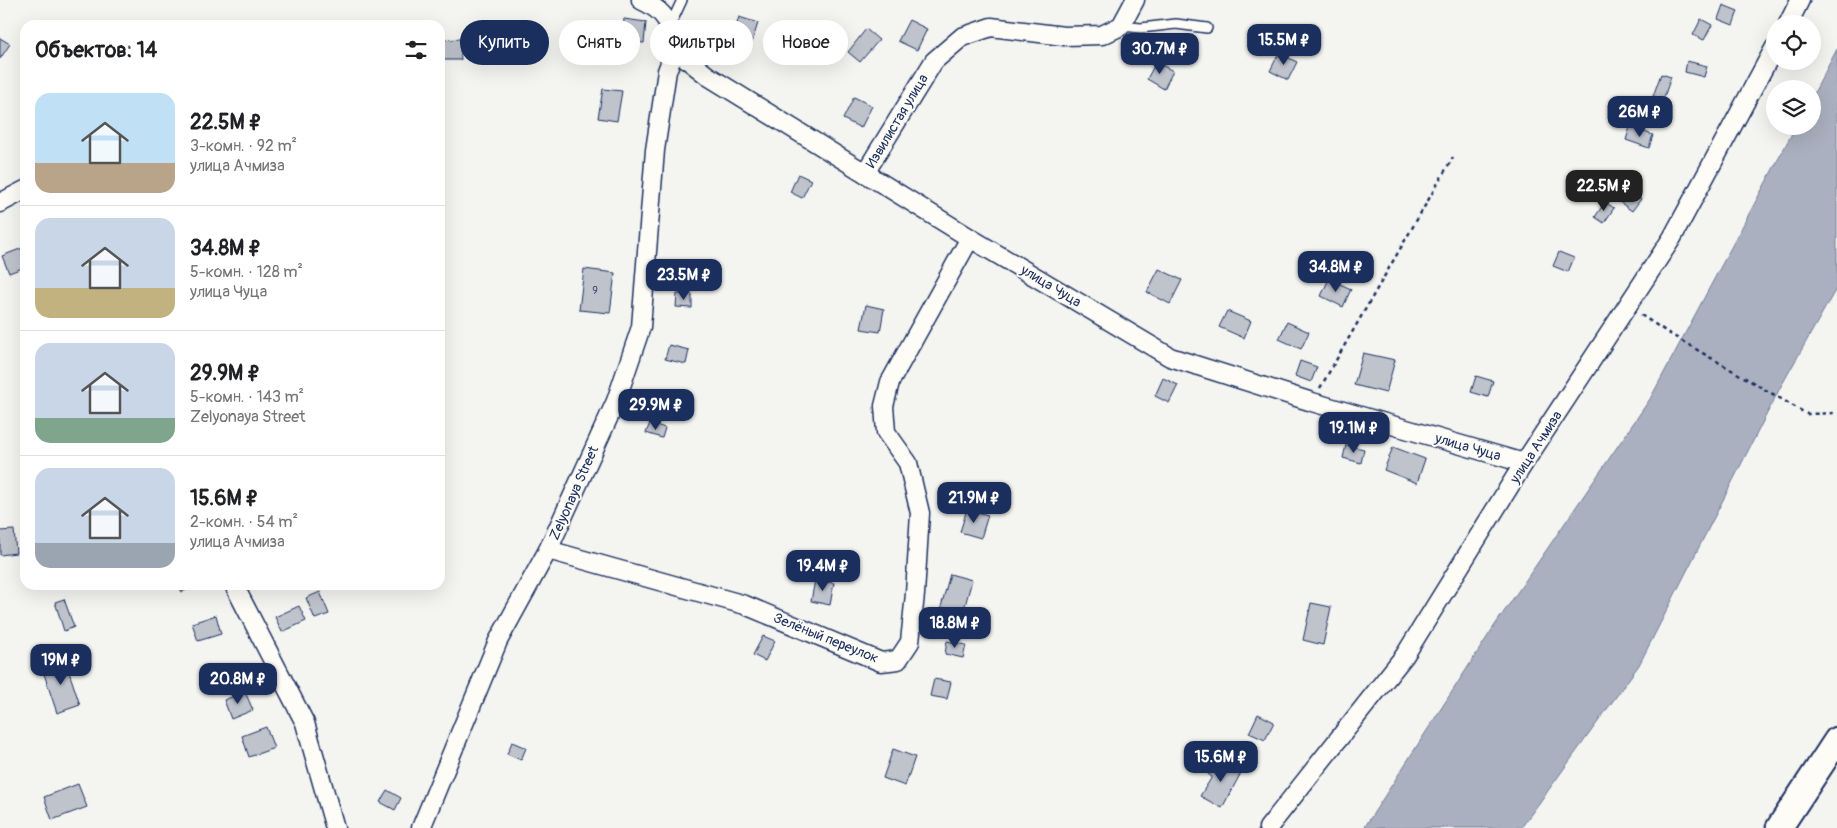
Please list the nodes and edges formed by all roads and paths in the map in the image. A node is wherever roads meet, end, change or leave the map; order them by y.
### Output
1 (641, 0) edge
2 (682, 0) edge
3 (1135, 0) edge
4 (1800, 0) edge
5 (1792, 15) edge
6 (666, 20) edge
7 (673, 20) edge
8 (1121, 26) junction
9 (1207, 28) dead end
10 (1766, 64) edge
11 (669, 65) edge
12 (694, 65) edge
13 (1453, 157) dead end
14 (865, 173) junction
15 (20, 193) edge
16 (0, 203) edge
17 (970, 238) junction
18 (1628, 306) junction
19 (1312, 402) junction
20 (1837, 413) edge
21 (1524, 463) junction
22 (548, 550) junction
23 (237, 590) edge
24 (1837, 740) edge
25 (334, 828) edge
26 (420, 828) edge
27 (1268, 828) edge
28 (1778, 828) edge

1 - 6 street
2 - 7 lane
3 - 8 street
4 - 5 street
8 - 9 lane
8 - 14 street, Извилистая улица
10 - 18 street, улица Ачмиза
11 - 22 street, Zelyonaya Street
12 - 14 street, улица Чуца
13 - 19 path
14 - 17 street, улица Чуца
15 - 16 street
17 - 19 street, улица Чуца
17 - 22 street, Зелёный переулок
18 - 20 path
18 - 21 street, улица Ачмиза
19 - 21 street, улица Чуца
21 - 27 street, улица Ачмиза
22 - 26 street, Zelyonaya Street
23 - 25 street
24 - 28 street

